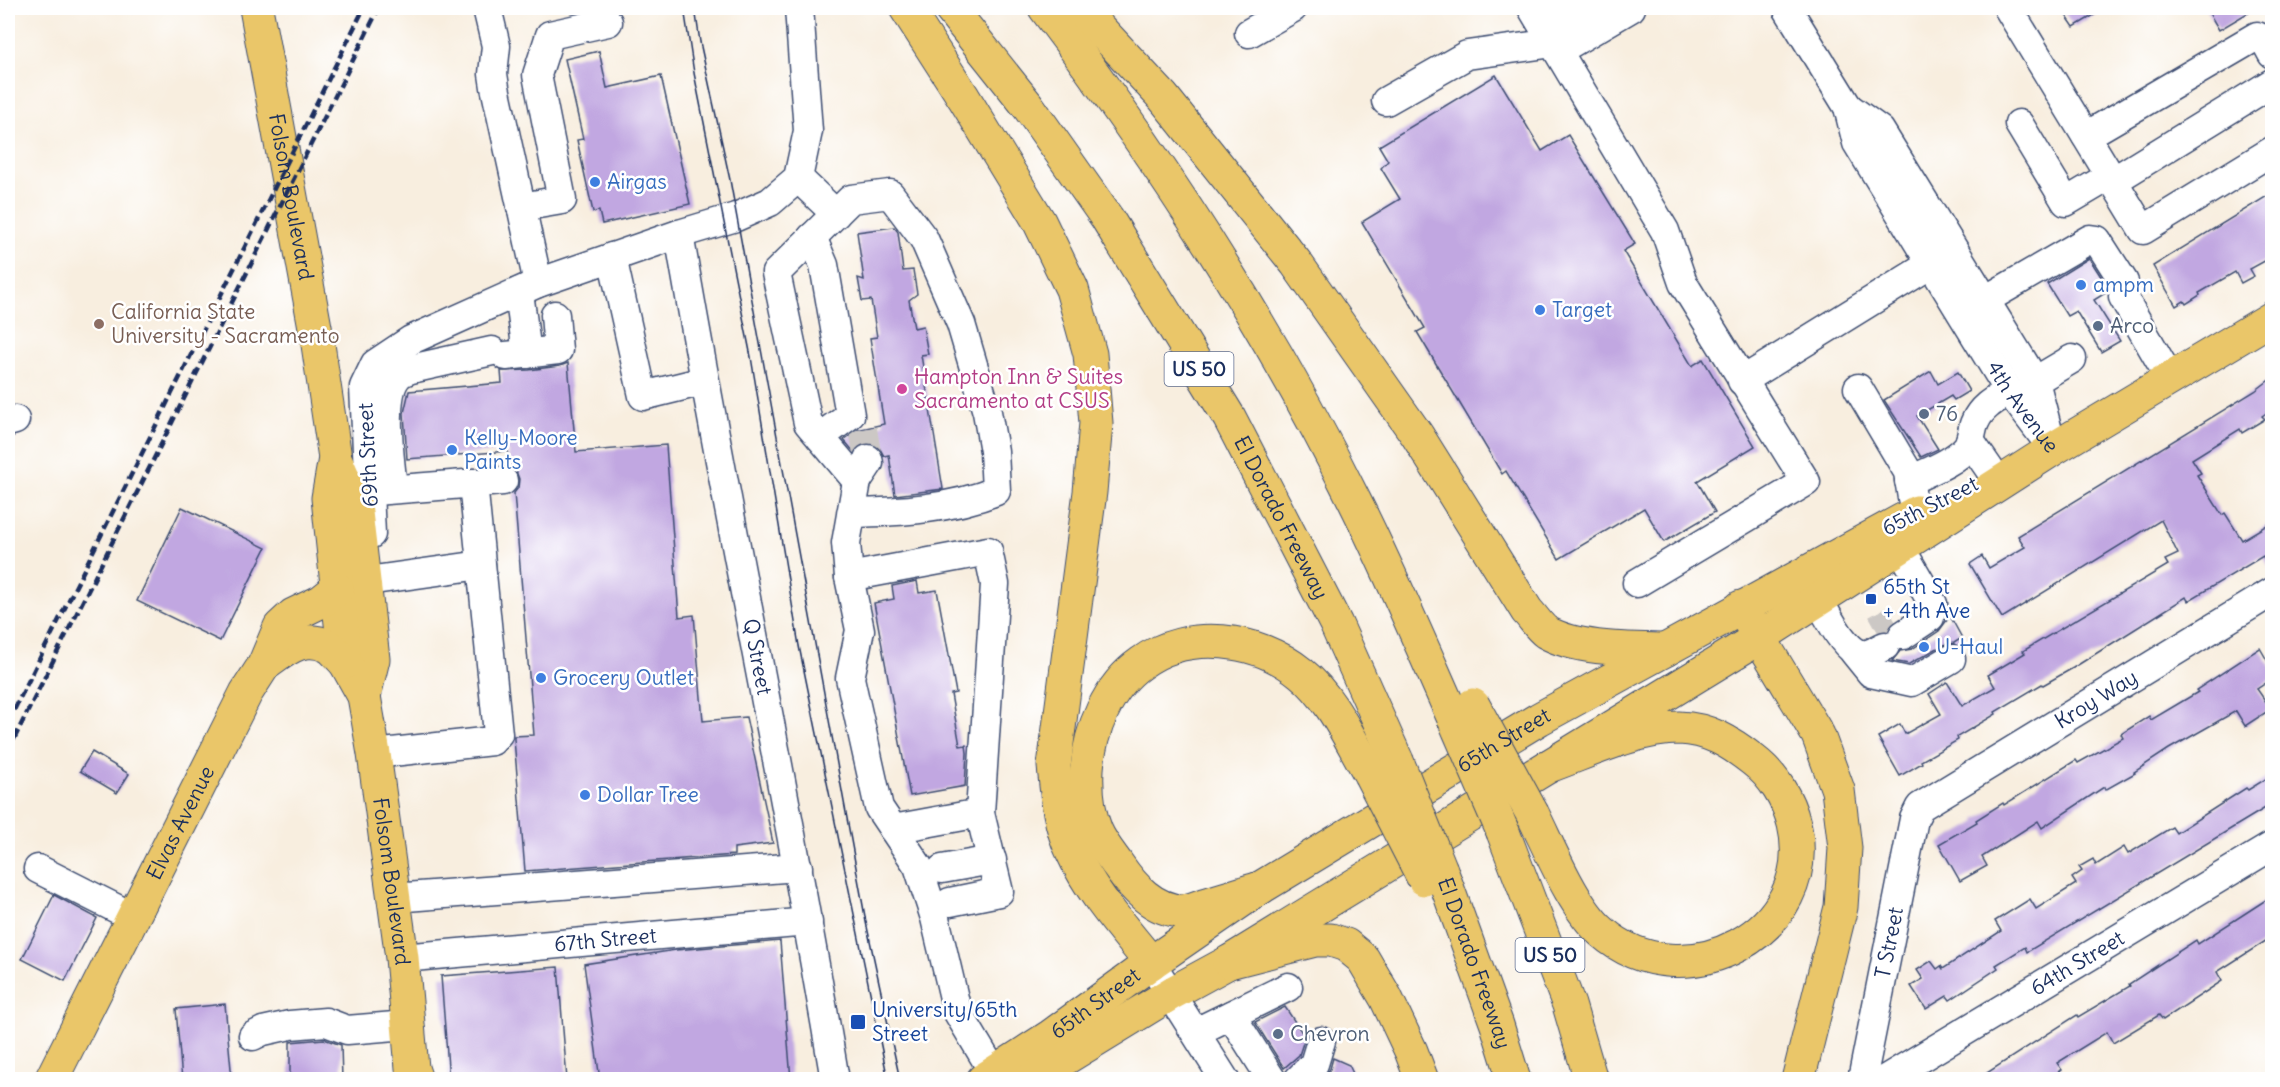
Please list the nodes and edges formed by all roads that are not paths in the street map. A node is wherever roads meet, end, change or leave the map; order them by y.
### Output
1 (256, 8) edge
2 (487, 8) edge
3 (799, 8) edge
4 (906, 8) edge
5 (950, 8) edge
6 (1045, 8) edge
7 (1080, 8) edge
8 (1293, 8) edge
9 (1583, 8) edge
10 (1631, 8) edge
11 (1787, 8) edge
12 (2008, 8) edge
13 (608, 22) dead end
14 (1249, 33) dead end
15 (1547, 33) edge
16 (2272, 54) edge
17 (2272, 84) edge
18 (1386, 101) dead end
19 (1848, 107) junction
20 (2019, 124) dead end
21 (2086, 136) junction
22 (2272, 151) edge
23 (798, 178) junction
24 (2112, 178) junction
25 (521, 207) junction
26 (836, 214) junction
27 (679, 234) junction
28 (812, 237) junction
29 (612, 257) junction
30 (1931, 264) junction
31 (528, 288) junction
32 (1985, 300) junction
33 (555, 315) dead end
34 (2272, 318) edge
35 (508, 354) junction
36 (2072, 359) dead end
37 (2171, 380) junction
38 (704, 381) junction
39 (1742, 381) junction
40 (2022, 386) junction
41 (1858, 388) dead end
42 (820, 437) junction
43 (1970, 441) junction
44 (2053, 449) junction
45 (335, 458) junction
46 (1996, 478) junction
47 (503, 481) dead end
48 (1909, 481) junction
49 (473, 483) junction
50 (381, 490) junction
51 (852, 513) junction
52 (1915, 513) junction
53 (1900, 547) junction
54 (481, 565) junction
55 (849, 577) junction
56 (374, 580) junction
57 (1637, 584) dead end
58 (338, 589) junction
59 (2272, 592) edge
60 (1818, 599) junction
61 (1741, 607) junction
62 (1760, 636) junction
63 (1849, 646) junction
64 (1665, 650) junction
65 (1951, 659) dead end
66 (359, 661) junction
67 (264, 665) junction
68 (1464, 712) junction
69 (374, 754) junction
70 (1549, 766) junction
71 (1383, 767) junction
72 (1920, 807) joint
73 (980, 813) junction
74 (893, 829) junction
75 (2272, 846) edge
76 (992, 860) junction
77 (798, 867) junction
78 (942, 869) dead end
79 (38, 870) dead end
80 (1260, 888) junction
81 (393, 898) junction
82 (950, 902) dead end
83 (133, 917) junction
84 (808, 922) junction
85 (402, 958) junction
86 (1229, 962) junction
87 (1151, 963) junction
88 (1288, 987) dead end
89 (1172, 993) junction
90 (1231, 1015) junction
91 (407, 1025) junction
92 (1196, 1032) junction
93 (253, 1036) dead end
94 (1320, 1041) dead end
95 (411, 1076) edge
96 (989, 1076) edge
97 (51, 1080) edge
98 (835, 1080) edge
99 (1030, 1080) edge
100 (1225, 1080) edge
101 (1272, 1080) edge
102 (1298, 1080) edge
103 (1422, 1080) edge
104 (1514, 1080) edge
105 (1591, 1080) edge
106 (1798, 1080) edge
107 (1862, 1080) edge
108 (1884, 1080) edge

1 - 45 main road, Folsom Boulevard
2 - 25 street
3 - 23 street
4 - 87 main road
5 - 71 main road, El Dorado Freeway / US 50
6 - 68 main road, US 50
7 - 64 main road
8 - 14 street
9 - 15 street
10 - 15 street
11 - 19 street, 4th Avenue
12 - 21 street
13 - 25 street
15 - 18 street
15 - 39 street
16 - 21 street
17 - 24 street
19 - 30 street, 4th Avenue
19 - 32 street, 4th Avenue
20 - 24 street
21 - 24 street
22 - 24 street
23 - 26 street
23 - 27 street, 69th Street
25 - 31 street
26 - 28 street
26 - 51 street
27 - 29 street, 69th Street
27 - 38 street, Q Street
28 - 42 street
28 - 42 street
29 - 31 street, 69th Street
29 - 38 street
30 - 39 street
30 - 40 street, 4th Avenue
31 - 35 street
31 - 50 street, 69th Street
32 - 37 street
32 - 40 street, 4th Avenue
33 - 35 street
34 - 37 main road, 65th Street
35 - 50 street
36 - 40 street
37 - 44 main road, 65th Street
38 - 77 street, Q Street
39 - 57 street
40 - 43 street
40 - 44 street, 4th Avenue
41 - 48 street
42 - 51 street
43 - 46 street
43 - 48 street
44 - 46 main road, 65th Street
45 - 58 main road, Folsom Boulevard
45 - 66 main road, Folsom Boulevard
46 - 52 main road, 65th Street
46 - 53 main road, 65th Street
47 - 49 street
48 - 52 street
49 - 50 street
49 - 54 street
50 - 56 street, 69th Street
51 - 55 street
52 - 61 main road, 65th Street
53 - 60 main road, 65th Street
53 - 63 street
54 - 56 street
54 - 69 street
55 - 73 street
55 - 74 street
56 - 66 street, 69th Street
58 - 66 main road, Folsom Boulevard
58 - 67 main road, Elvas Avenue
59 - 72 street, Kroy Way
60 - 62 main road, 65th Street
60 - 63 street
61 - 62 main road
61 - 64 main road, 65th Street
62 - 70 main road, 65th Street
62 - 106 main road
63 - 65 street
64 - 80 main road, 65th Street
66 - 67 main road
66 - 69 main road, Folsom Boulevard
67 - 83 main road, Elvas Avenue
68 - 70 main road, bridge
68 - 105 main road, US 50, bridge
69 - 81 main road, Folsom Boulevard
70 - 86 main road, 65th Street
71 - 80 main road
71 - 104 main road, El Dorado Freeway / US 50, bridge
72 - 107 street, T Street
73 - 74 street
73 - 76 street
74 - 96 street
75 - 108 street, 64th Street
76 - 78 street
76 - 82 street
77 - 81 street
77 - 84 street, Q Street
79 - 83 street
80 - 87 main road, 65th Street
81 - 85 main road, Folsom Boulevard
83 - 97 main road, Elvas Avenue
84 - 85 street, 67th Street
84 - 98 street, Q Street
85 - 91 main road, Folsom Boulevard
86 - 89 main road, 65th Street
86 - 103 main road
87 - 89 street
87 - 96 main road, 65th Street
88 - 90 street
89 - 92 street
89 - 99 main road, 65th Street
90 - 92 street
90 - 101 street
91 - 93 street
91 - 95 main road, Folsom Boulevard
92 - 100 street
94 - 102 street

